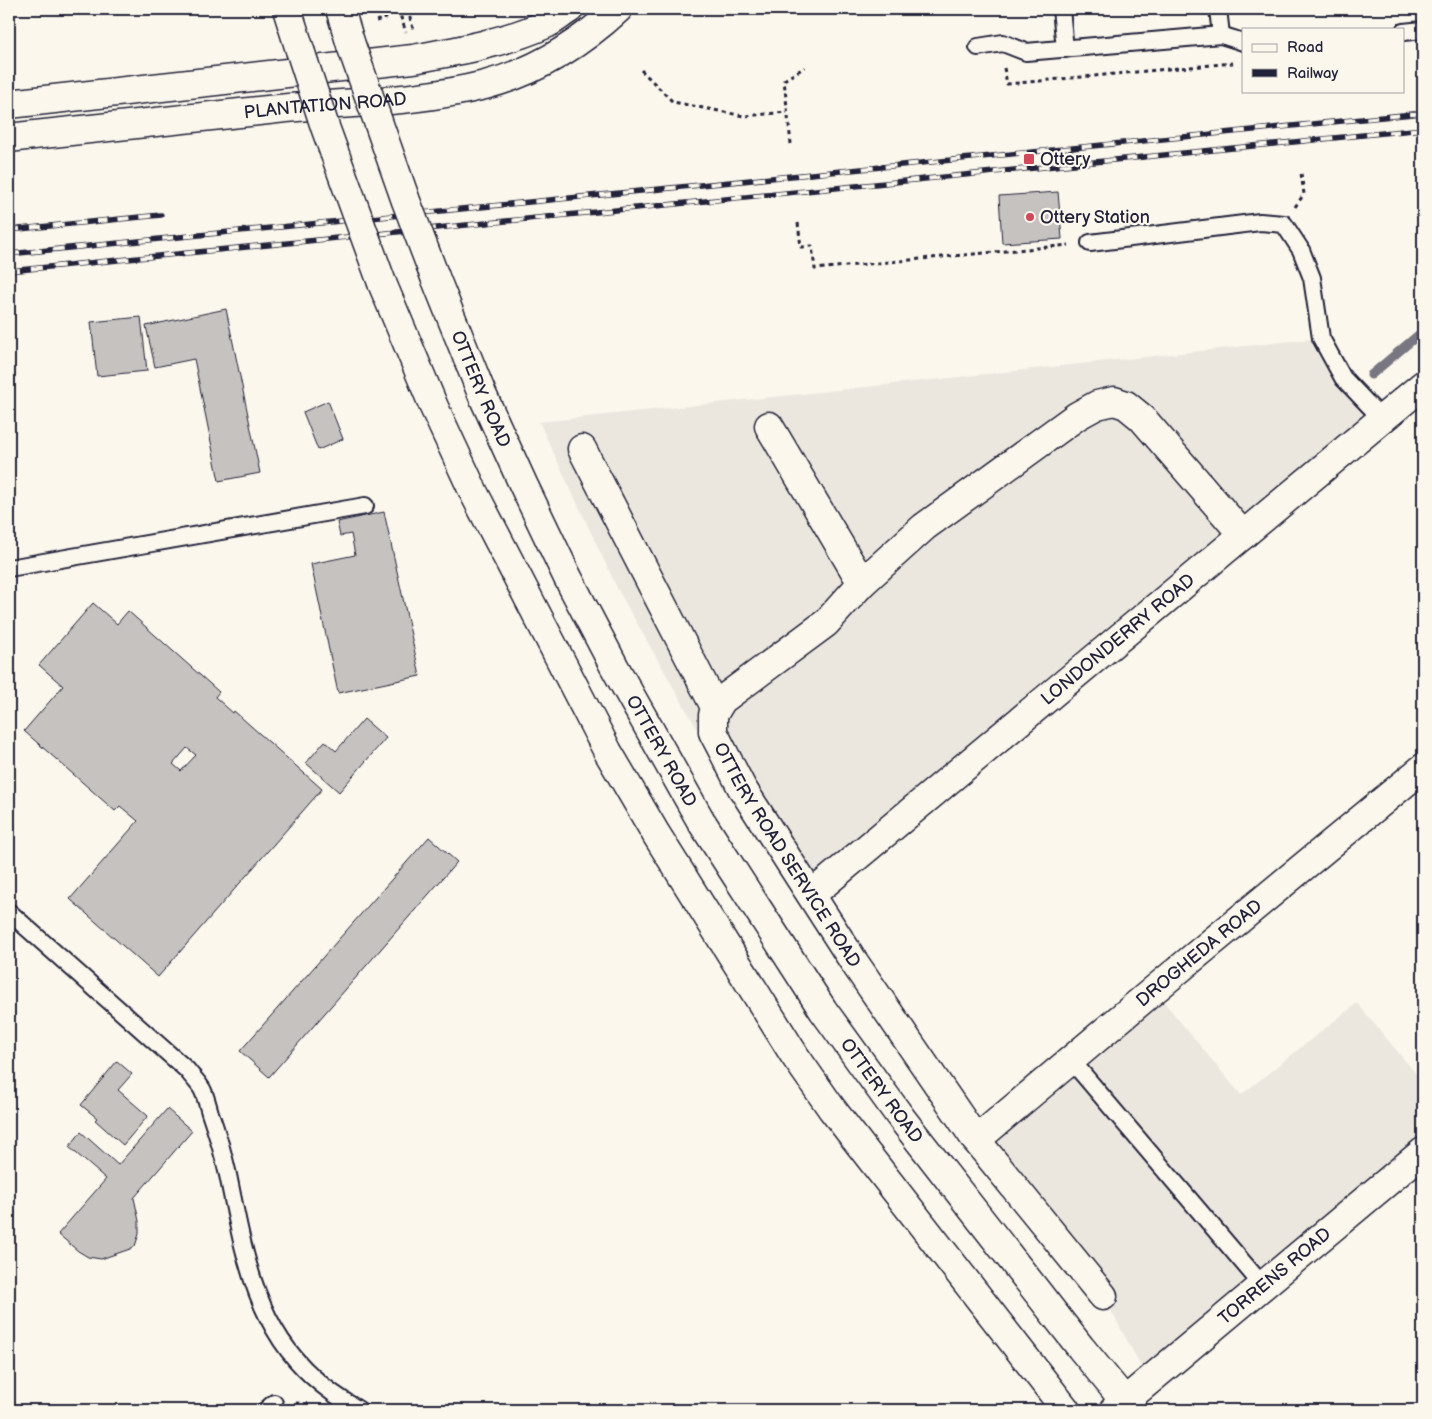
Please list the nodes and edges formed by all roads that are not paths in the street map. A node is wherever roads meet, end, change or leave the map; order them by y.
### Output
1 (287, 9) edge
2 (340, 9) edge
3 (569, 9) edge
4 (618, 9) edge
5 (1061, 9) edge
6 (1218, 9) edge
7 (1423, 30) edge
8 (1404, 32) edge
9 (1221, 35) junction
10 (1242, 42) edge
11 (978, 47) dead end
12 (1065, 49) junction
13 (9, 104) edge
14 (9, 138) edge
15 (1090, 243) road end
16 (1423, 385) edge
17 (1382, 419) junction
18 (769, 426) dead end
19 (582, 449) dead end
20 (365, 506) dead end
21 (1243, 535) junction
22 (9, 568) edge
23 (862, 583) junction
24 (716, 708) junction
25 (1423, 768) edge
26 (812, 894) junction
27 (9, 912) edge
28 (1070, 1060) junction
29 (976, 1140) junction
30 (1423, 1153) edge
31 (1263, 1286) junction
32 (1104, 1296) dead end
33 (1124, 1407) edge
34 (359, 1410) edge
35 (1066, 1410) edge

1 - 35 street, bridge
2 - 33 street, OTTERY ROAD, bridge
3 - 13 street, PLANTATION ROAD
4 - 14 street, PLANTATION ROAD
5 - 12 lane
6 - 9 lane
7 - 8 lane
9 - 10 lane
9 - 12 lane
11 - 12 lane
15 - 17 lane
16 - 17 street, LONDONDERRY ROAD
17 - 21 street, LONDONDERRY ROAD
18 - 23 street
19 - 24 street
20 - 22 lane
21 - 23 street
21 - 26 street, LONDONDERRY ROAD
23 - 24 street
24 - 26 street, OTTERY ROAD SERVICE ROAD
25 - 28 street, DROGHEDA ROAD
26 - 29 street, OTTERY ROAD SERVICE ROAD
27 - 34 lane
28 - 29 street, DROGHEDA ROAD
28 - 31 lane
29 - 32 street, OTTERY ROAD SERVICE ROAD
30 - 31 street, TORRENS ROAD
31 - 33 street, TORRENS ROAD

